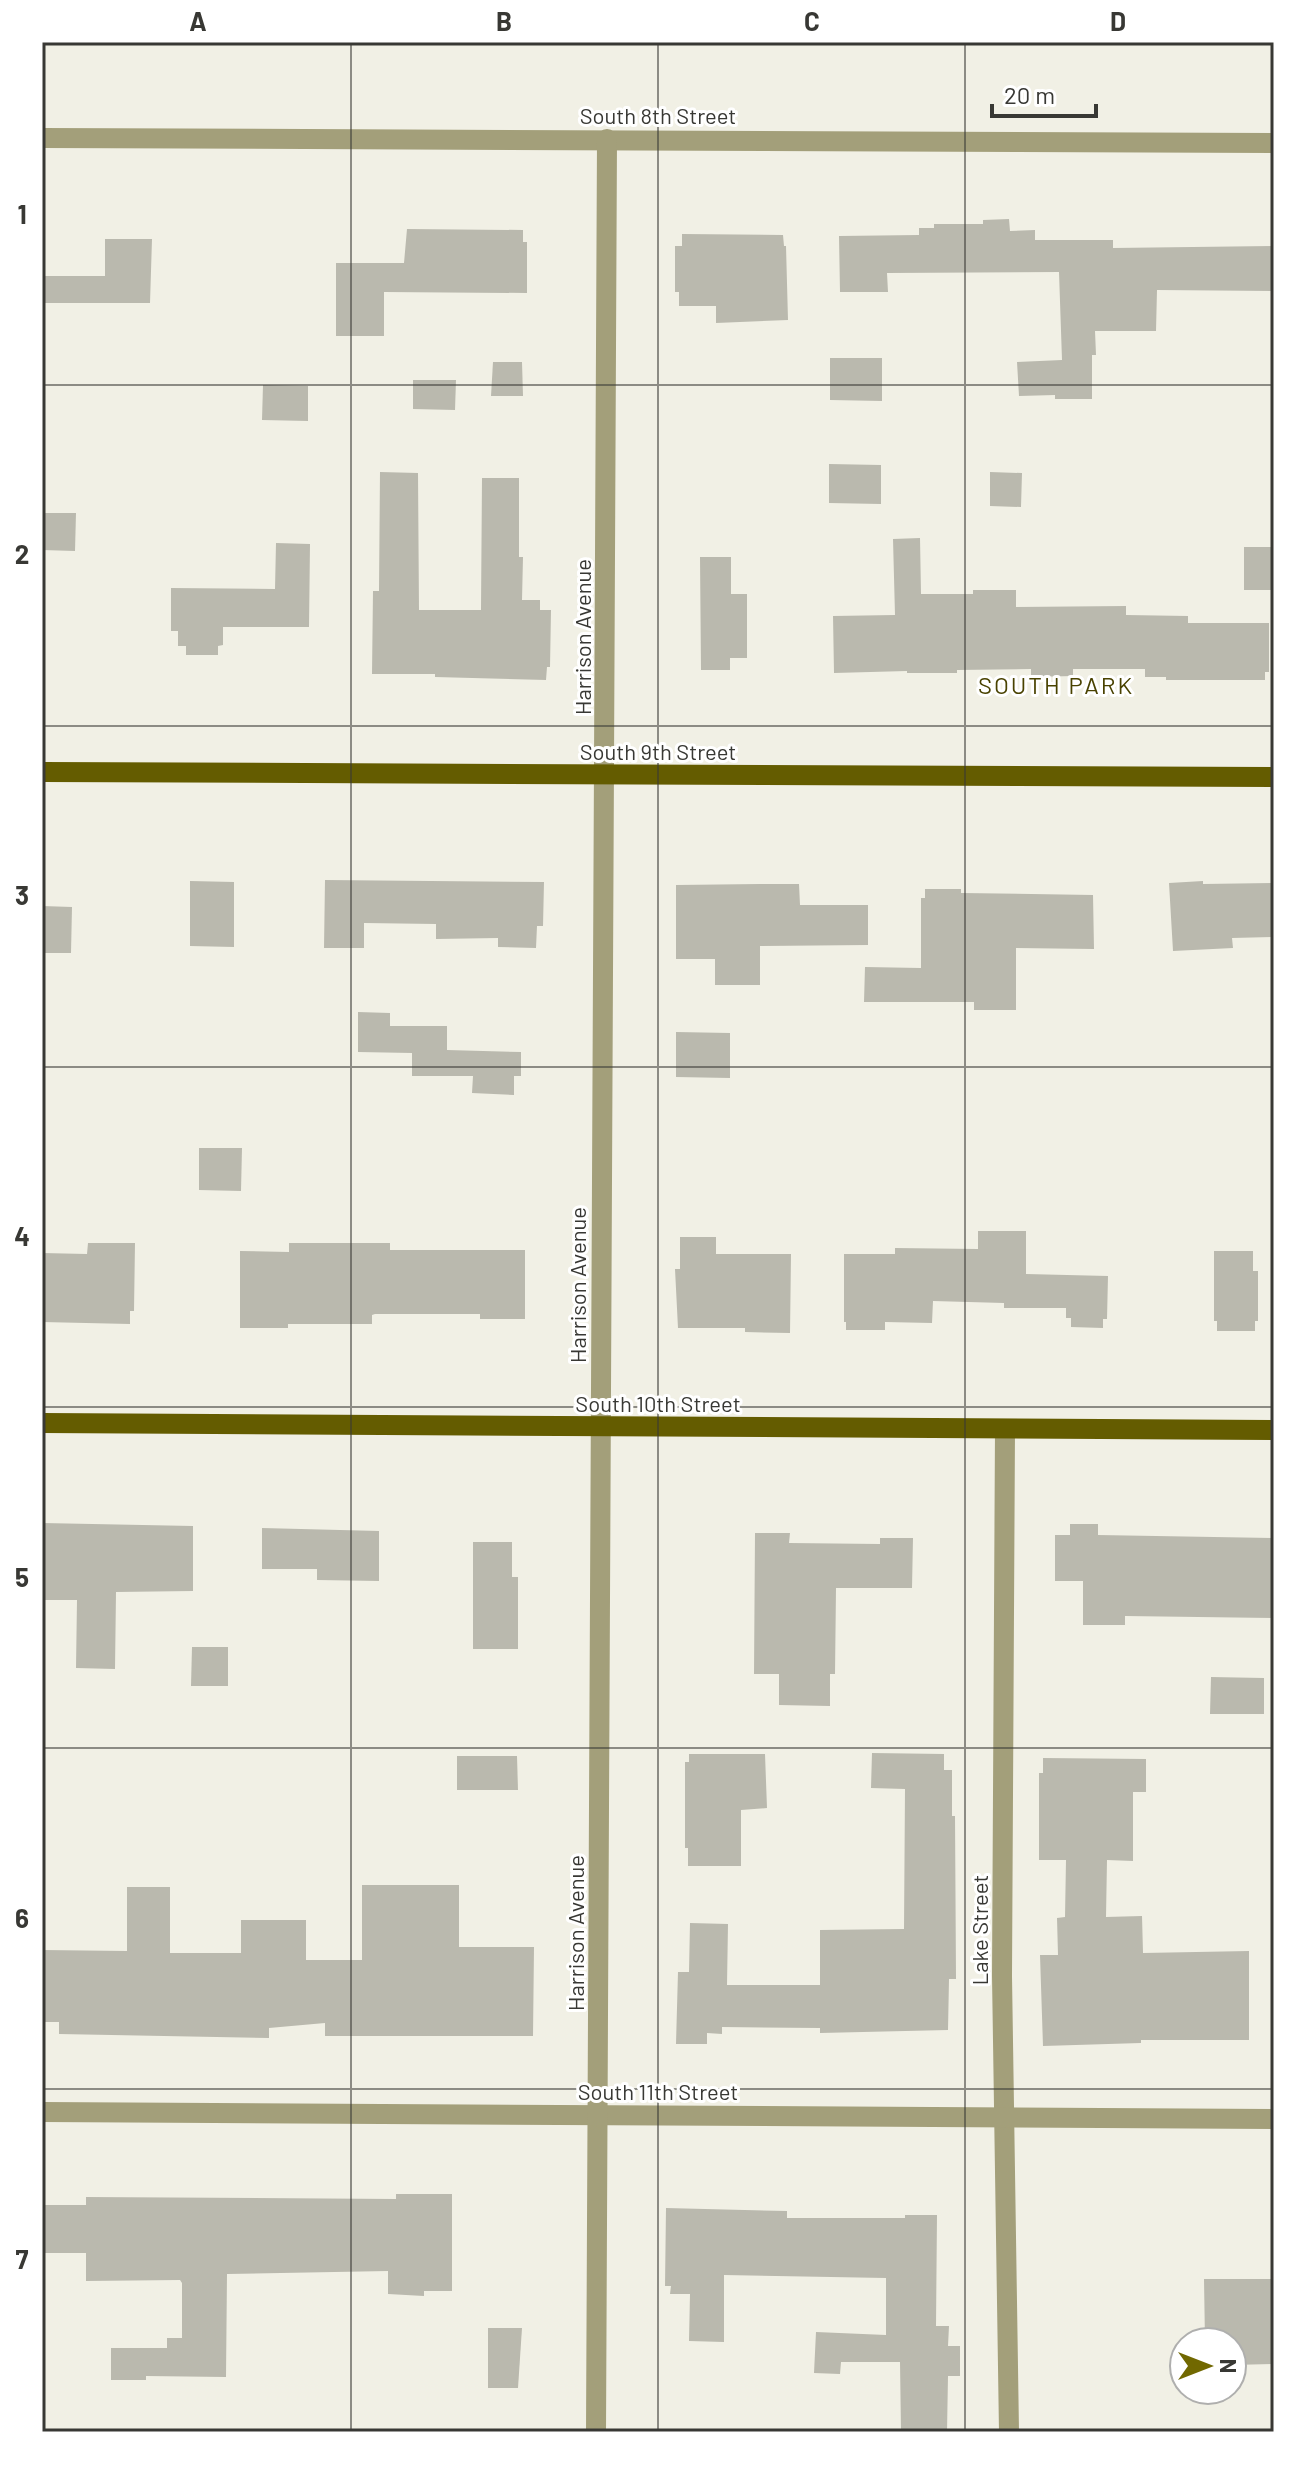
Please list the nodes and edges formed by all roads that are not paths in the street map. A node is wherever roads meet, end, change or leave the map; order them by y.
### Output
1 (42, 138) edge
2 (607, 139) junction
3 (1274, 143) edge
4 (42, 772) edge
5 (604, 774) junction
6 (1274, 777) edge
7 (42, 1423) edge
8 (601, 1427) junction
9 (1005, 1429) junction
10 (1274, 1430) edge
11 (42, 2112) edge
12 (599, 2115) junction
13 (1005, 2119) junction
14 (1274, 2119) edge
15 (596, 2432) edge
16 (1009, 2432) edge

1 - 2 street, South 8th Street
2 - 3 street, South 8th Street
2 - 5 street, Harrison Avenue
4 - 5 main road, South 9th Street
5 - 6 main road, South 9th Street
5 - 8 street, Harrison Avenue
7 - 8 main road, South 10th Street
8 - 9 main road, South 10th Street
8 - 12 street, Harrison Avenue
9 - 10 main road, South 10th Street
9 - 13 street, Lake Street
11 - 12 street, South 11th Street
12 - 13 street, South 11th Street
12 - 15 street, Harrison Avenue
13 - 14 street, South 11th Street
13 - 16 street, Lake Street

